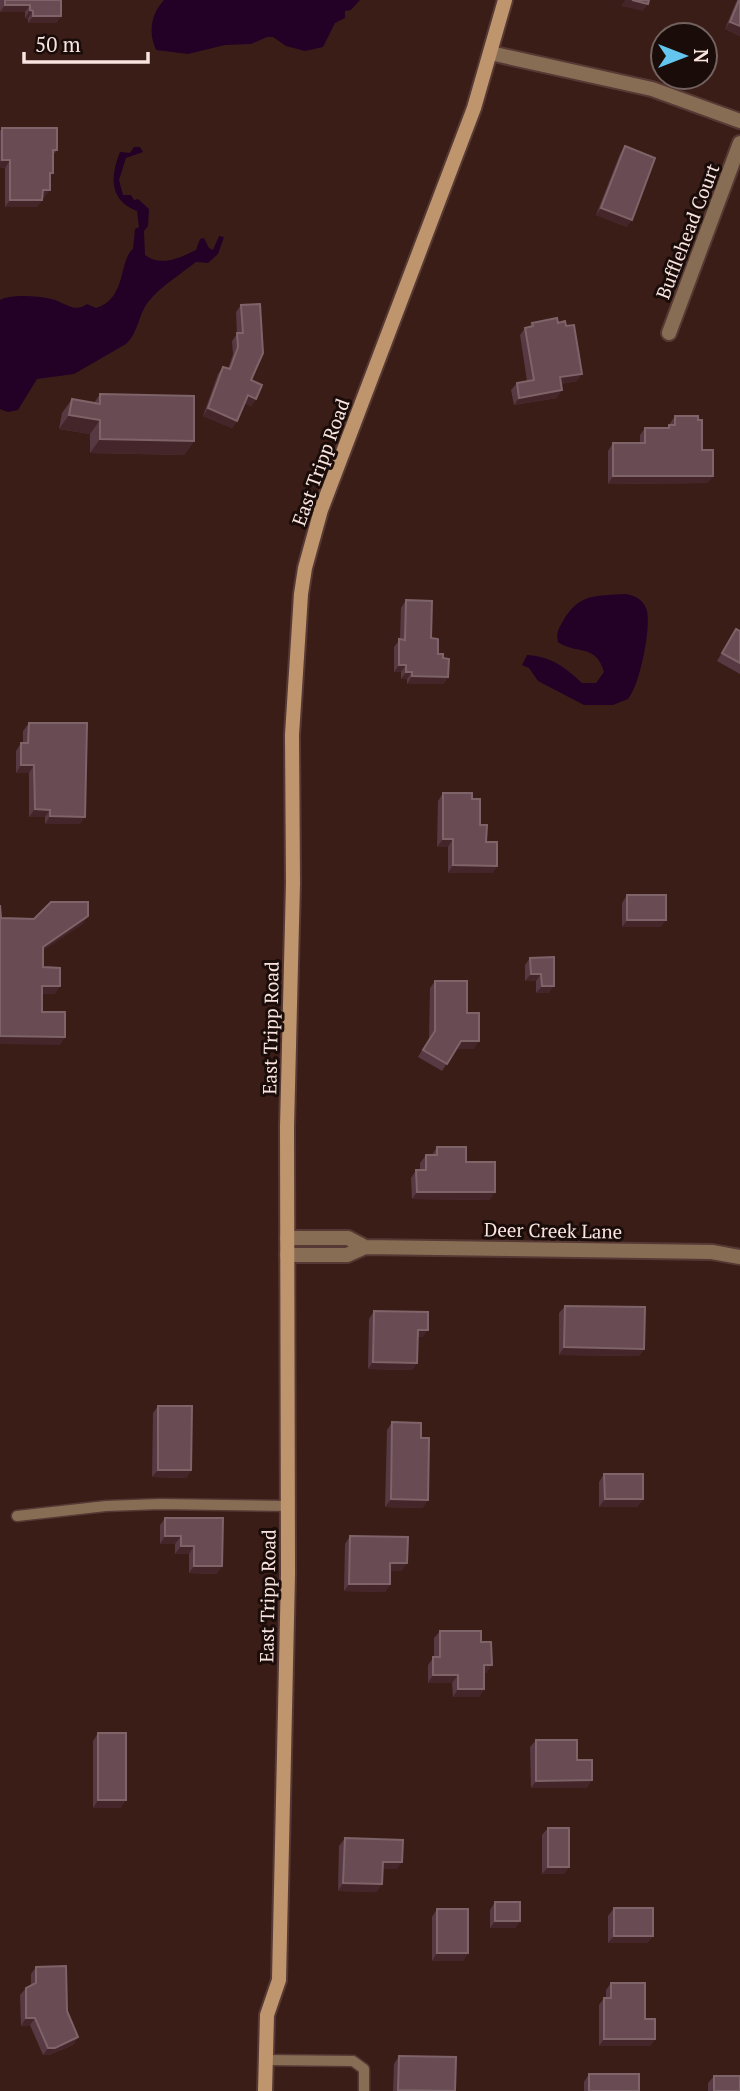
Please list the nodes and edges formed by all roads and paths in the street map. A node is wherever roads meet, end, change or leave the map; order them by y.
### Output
1 (505, 0) edge
2 (490, 53) junction
3 (740, 121) edge
4 (740, 144) edge
5 (669, 333) dead end
6 (287, 1238) junction
7 (365, 1247) junction
8 (287, 1255) junction
9 (740, 1257) edge
10 (288, 1506) junction
11 (16, 1516) dead end
12 (265, 2060) junction
13 (265, 2091) edge
14 (364, 2091) edge

1 - 2 street, East Tripp Road
2 - 3 street
2 - 6 street, East Tripp Road
4 - 5 street, Bufflehead Court
6 - 7 street, Deer Creek Lane
6 - 8 street, East Tripp Road
7 - 8 street, Deer Creek Lane
7 - 9 street, Deer Creek Lane
8 - 10 street, East Tripp Road
10 - 11 lane
10 - 12 street, East Tripp Road
12 - 13 street, East Tripp Road
12 - 14 lane

